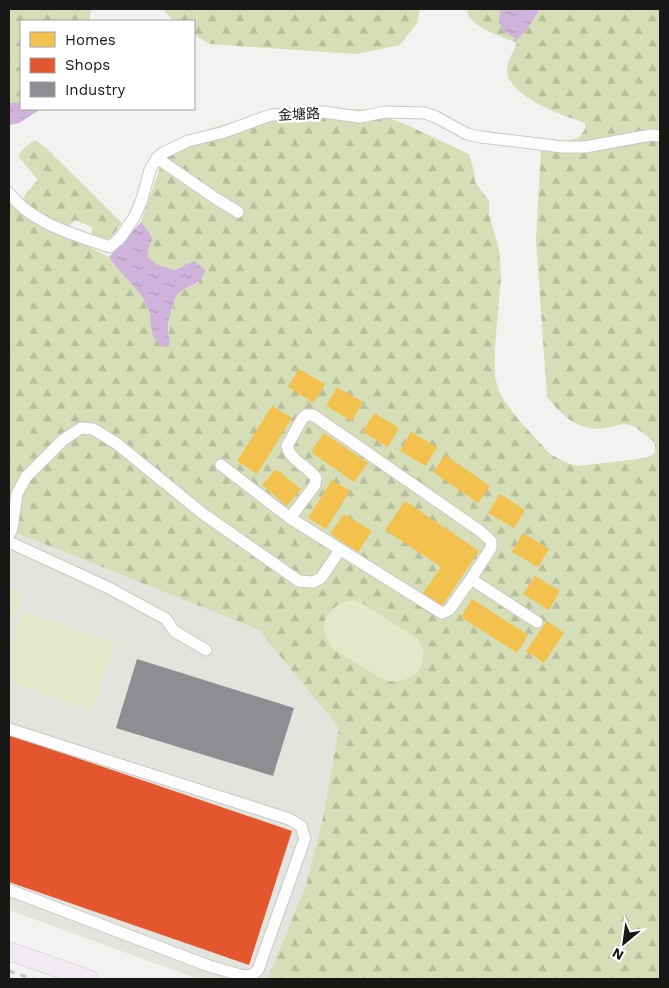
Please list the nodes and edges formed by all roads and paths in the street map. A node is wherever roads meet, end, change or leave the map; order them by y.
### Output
1 (660, 136) edge
2 (157, 158) junction
3 (9, 193) edge
4 (238, 212) dead end
5 (221, 465) dead end
6 (290, 518) junction
7 (9, 535) edge
8 (9, 542) edge
9 (340, 550) junction
10 (471, 579) junction
11 (537, 622) dead end
12 (206, 650) dead end
13 (9, 729) edge
14 (9, 890) edge
15 (9, 951) edge
16 (89, 979) edge

1 - 2 street, 金塘路
2 - 3 street
2 - 4 street
5 - 6 street
6 - 9 street
6 - 10 street
7 - 9 street
8 - 12 street
9 - 10 street
10 - 11 street
13 - 14 street
15 - 16 highway

